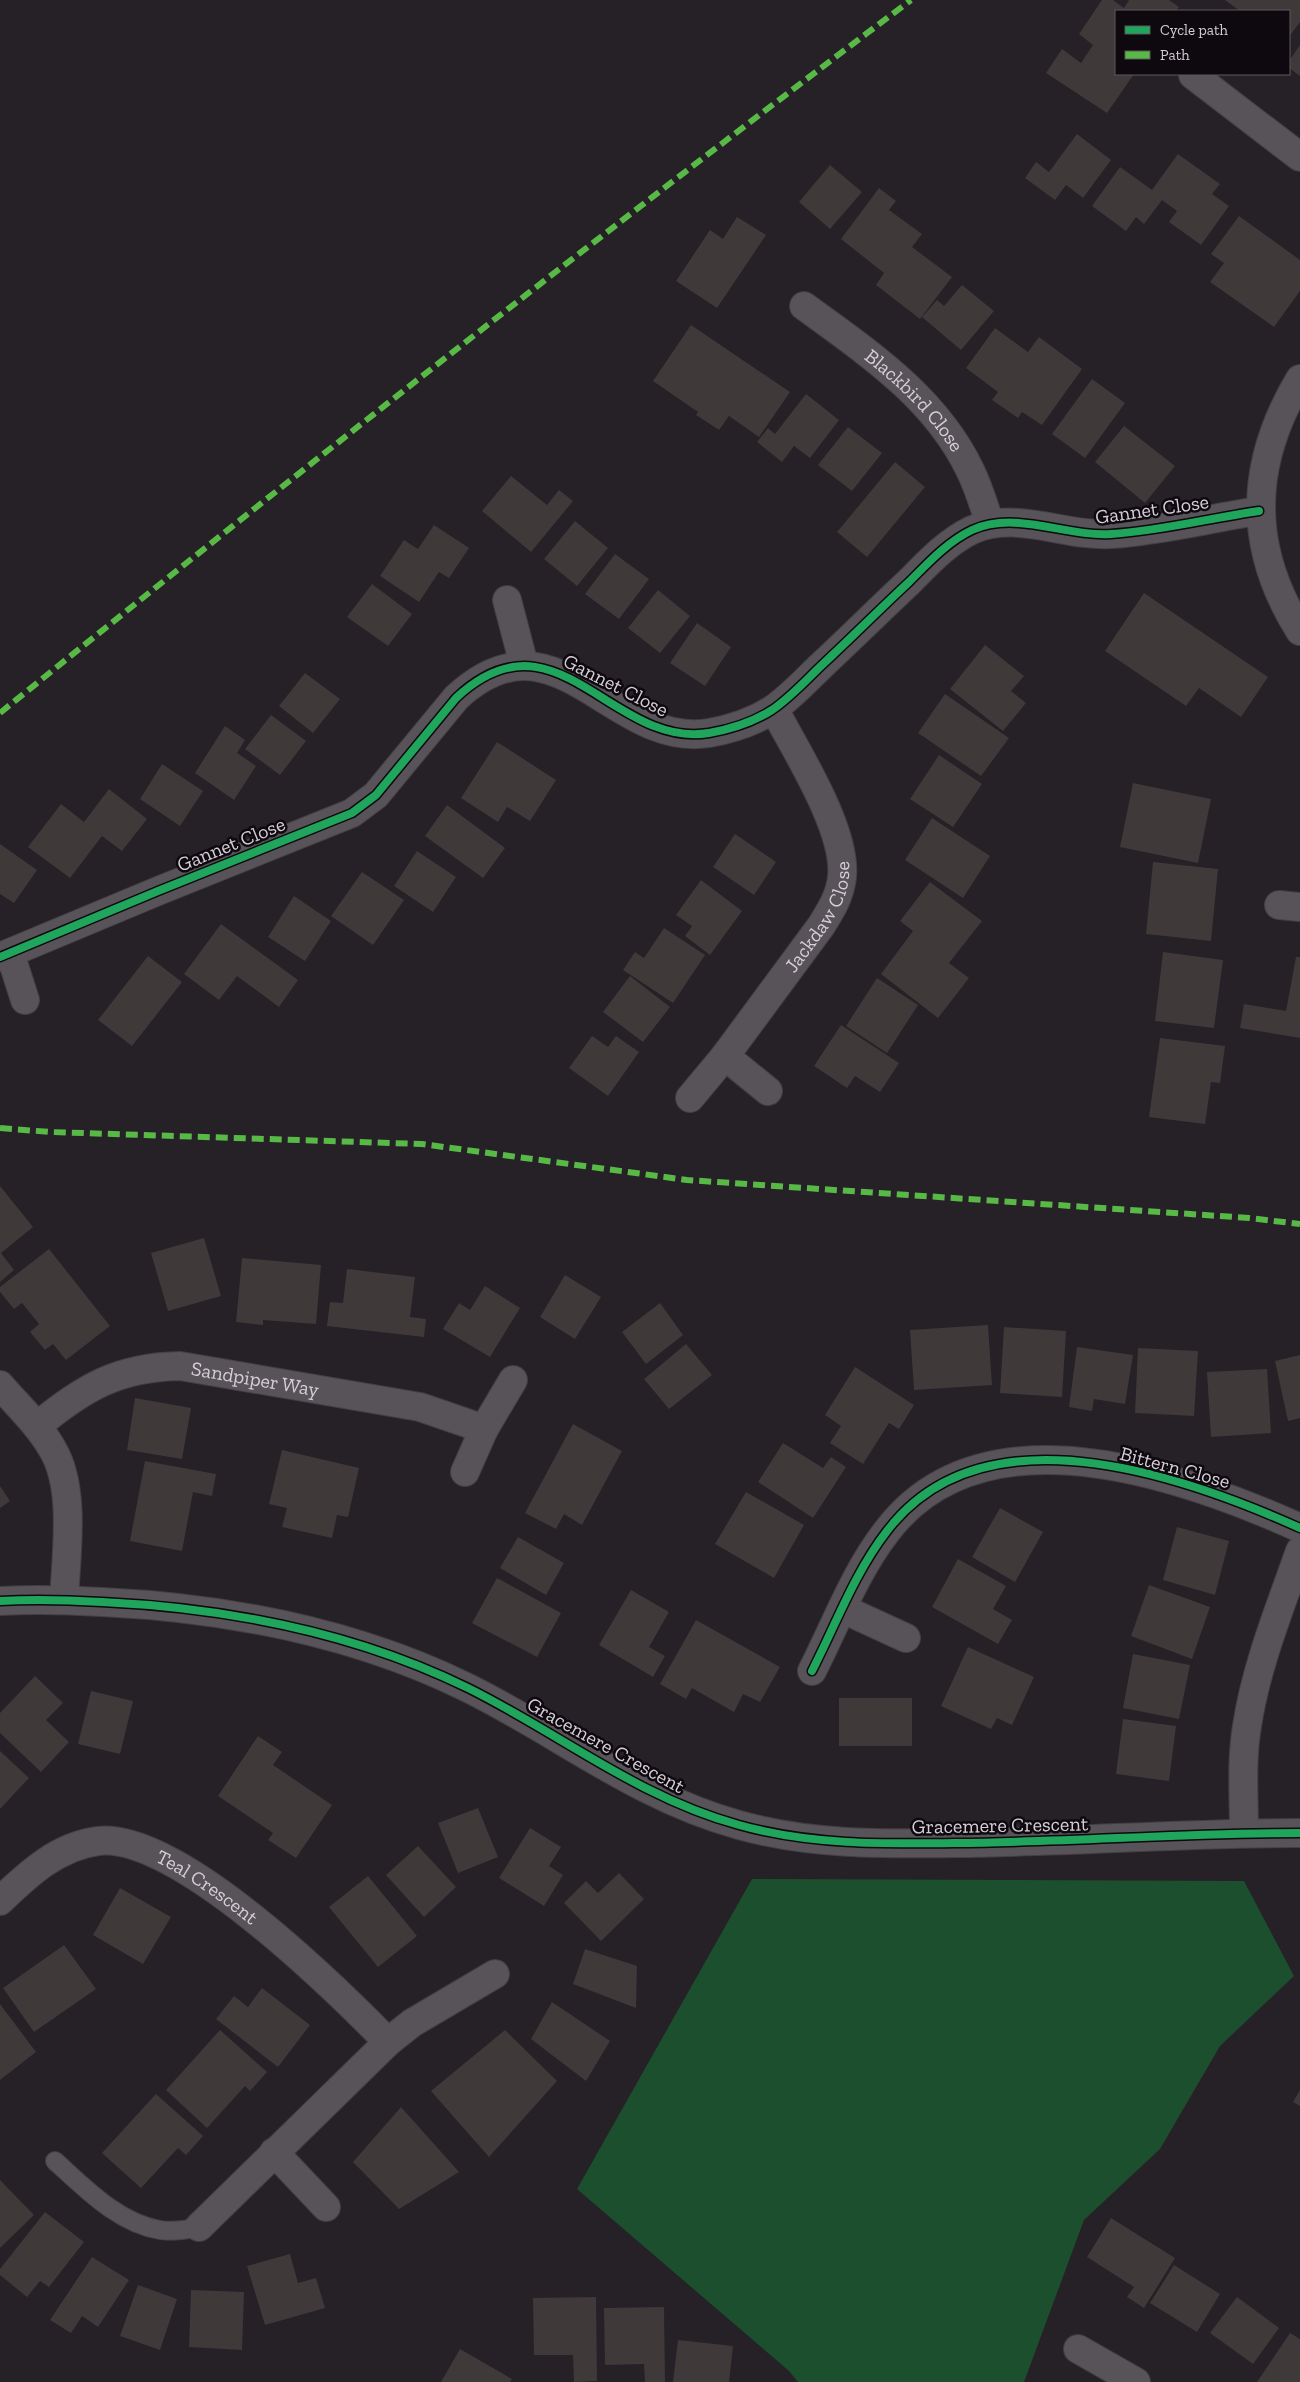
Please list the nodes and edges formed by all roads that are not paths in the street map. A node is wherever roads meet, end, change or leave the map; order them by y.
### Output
1 (1193, 76) dead end
2 (1300, 157) edge
3 (804, 306) dead end
4 (1300, 379) edge
5 (1260, 511) junction
6 (990, 524) junction
7 (507, 600) dead end
8 (1300, 631) edge
9 (524, 665) junction
10 (774, 709) junction
11 (5, 955) edge
12 (25, 1000) dead end
13 (725, 1056) junction
14 (768, 1091) dead end
15 (690, 1098) dead end
16 (513, 1380) dead end
17 (0, 1385) edge
18 (37, 1426) junction
19 (484, 1429) junction
20 (465, 1472) dead end
21 (1300, 1528) edge
22 (1300, 1550) edge
23 (64, 1600) junction
24 (0, 1601) edge
25 (843, 1610) junction
26 (906, 1638) dead end
27 (812, 1671) dead end
28 (1244, 1833) junction
29 (1300, 1833) edge
30 (0, 1901) edge
31 (495, 1974) dead end
32 (388, 2042) junction
33 (274, 2152) junction
34 (55, 2161) dead end
35 (326, 2207) dead end
36 (199, 2228) joint
37 (1078, 2349) dead end
38 (1136, 2382) edge

1 - 2 street
3 - 6 street, Blackbird Close
4 - 5 street
5 - 6 street, Gannet Close
5 - 8 street
6 - 10 street, Gannet Close
7 - 9 street
9 - 10 street, Gannet Close
9 - 11 street, Gannet Close
10 - 13 street, Jackdaw Close
11 - 12 street, Gannet Close
13 - 14 street
13 - 15 street, Jackdaw Close
16 - 19 street
17 - 18 street
18 - 19 street, Sandpiper Way
18 - 23 street
19 - 20 street
21 - 25 street, Bittern Close
22 - 28 street
23 - 24 street, Gracemere Crescent
23 - 28 street, Gracemere Crescent
25 - 26 street
25 - 27 street, Bittern Close
28 - 29 street, Gracemere Crescent
30 - 32 street, Teal Crescent
31 - 32 street
32 - 33 street
33 - 35 street
33 - 36 street
34 - 36 lane
37 - 38 street

